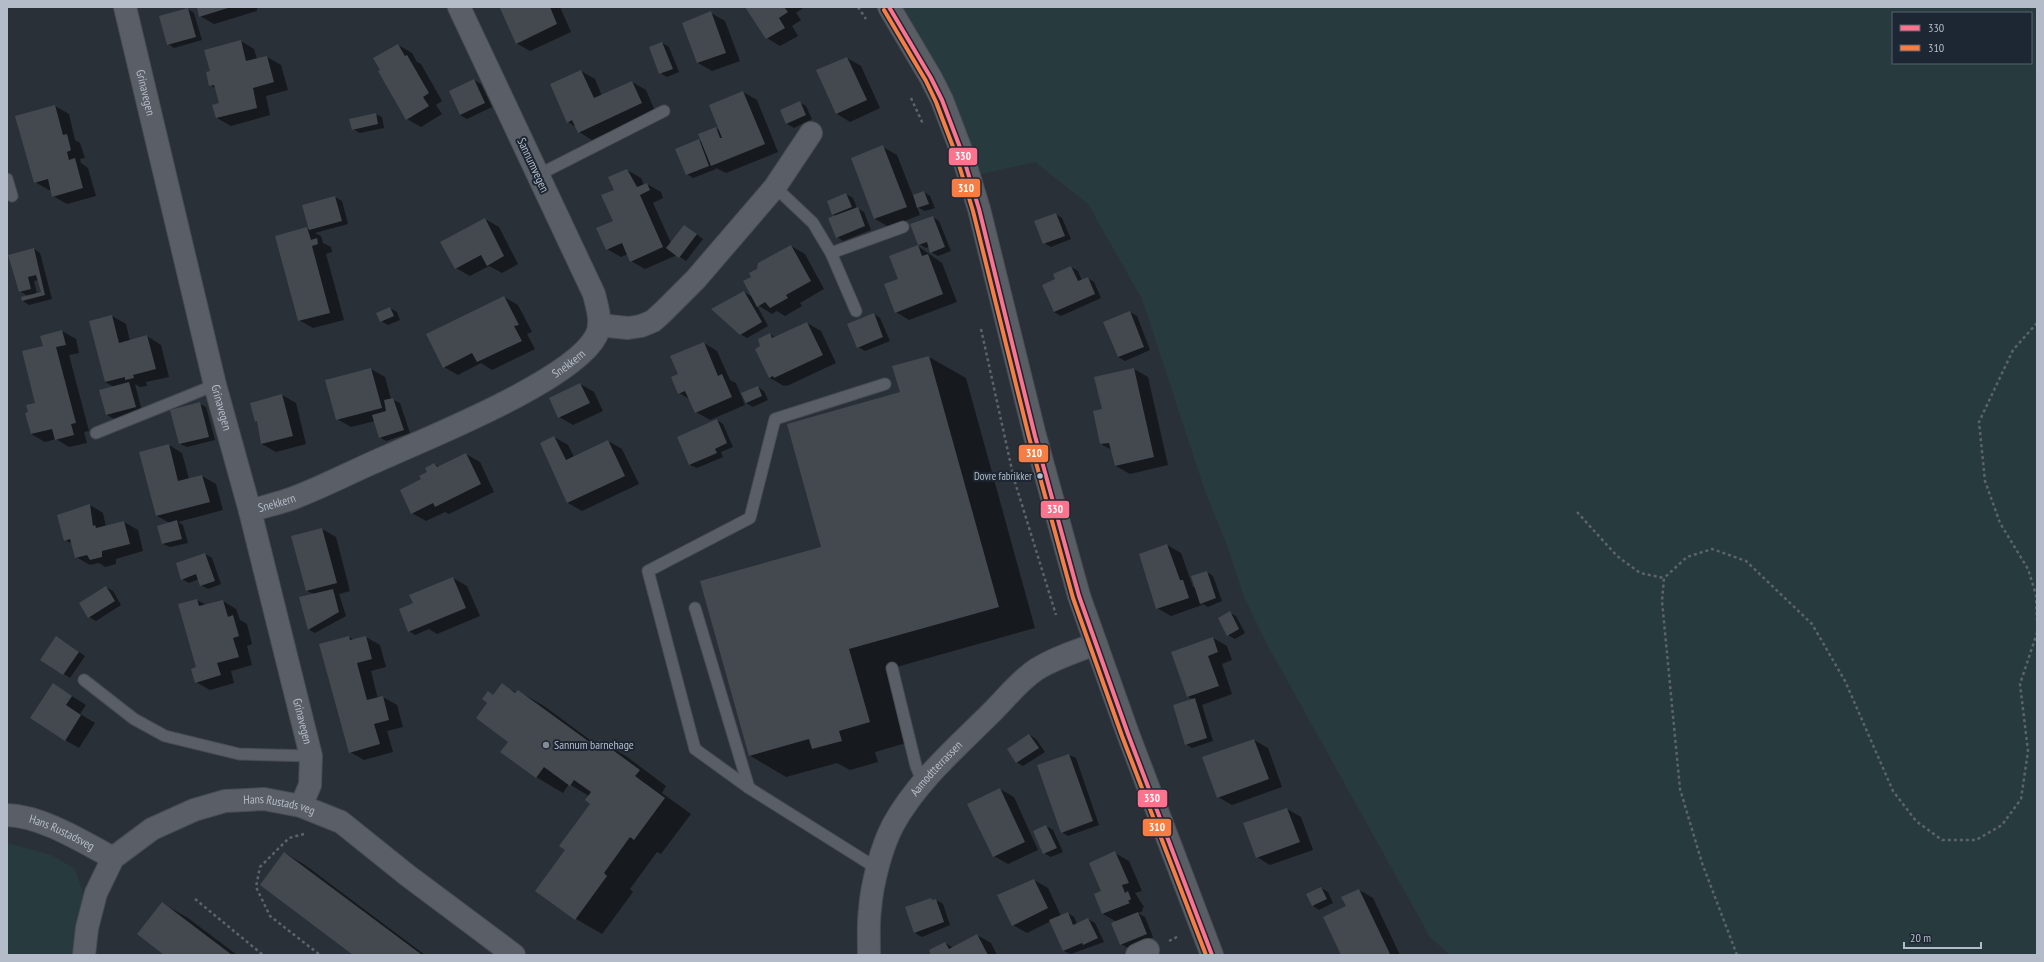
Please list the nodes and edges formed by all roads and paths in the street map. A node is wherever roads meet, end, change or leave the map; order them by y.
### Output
1 (126, 7) edge
2 (460, 7) edge
3 (858, 7) edge
4 (889, 7) edge
5 (869, 24) dead end
6 (910, 95) dead end
7 (664, 111) dead end
8 (924, 127) dead end
9 (811, 133) dead end
10 (538, 175) junction
11 (7, 179) edge
12 (775, 187) junction
13 (12, 196) dead end
14 (903, 227) dead end
15 (831, 253) junction
16 (856, 311) dead end
17 (2037, 323) edge
18 (599, 325) junction
19 (981, 327) dead end
20 (885, 384) dead end
21 (215, 385) junction
22 (96, 433) dead end
23 (250, 511) junction
24 (1577, 512) dead end
25 (1664, 578) junction
26 (695, 608) dead end
27 (1056, 615) dead end
28 (2037, 620) edge
29 (2037, 633) edge
30 (1096, 644) junction
31 (892, 668) dead end
32 (84, 680) dead end
33 (311, 756) junction
34 (923, 783) junction
35 (749, 788) junction
36 (301, 806) junction
37 (7, 815) edge
38 (341, 822) junction
39 (113, 858) junction
40 (878, 869) junction
41 (195, 899) dead end
42 (84, 955) edge
43 (263, 955) edge
44 (320, 955) edge
45 (514, 955) edge
46 (869, 955) edge
47 (1212, 955) edge
48 (1737, 955) edge

1 - 21 street, Grinavegen
2 - 10 street, Sannumvegen
3 - 5 path
4 - 30 main road
6 - 8 path
7 - 10 lane
9 - 12 street
10 - 18 street, Sannumvegen
11 - 13 lane
12 - 15 lane
12 - 18 street
14 - 15 lane
15 - 16 lane
17 - 28 path
18 - 23 street, Snekkern
19 - 27 path
20 - 35 lane
21 - 22 lane
21 - 23 street, Grinavegen
23 - 33 street, Grinavegen
24 - 25 path
25 - 29 path
25 - 48 path
26 - 35 lane
30 - 34 street, Aamodtterrassen
30 - 47 main road
31 - 34 lane
32 - 33 lane
33 - 36 street, Grinavegen
34 - 40 street, Aamodtterrassen
35 - 40 lane
36 - 38 street, Hans Rustads veg
36 - 39 street, Hans Rustads veg
37 - 39 street, Hans Rustadsveg
38 - 44 path
38 - 45 street, Hans Rustads veg
39 - 42 street, Hans Rustads veg
40 - 46 street, Aamodtterrassen
41 - 43 path

